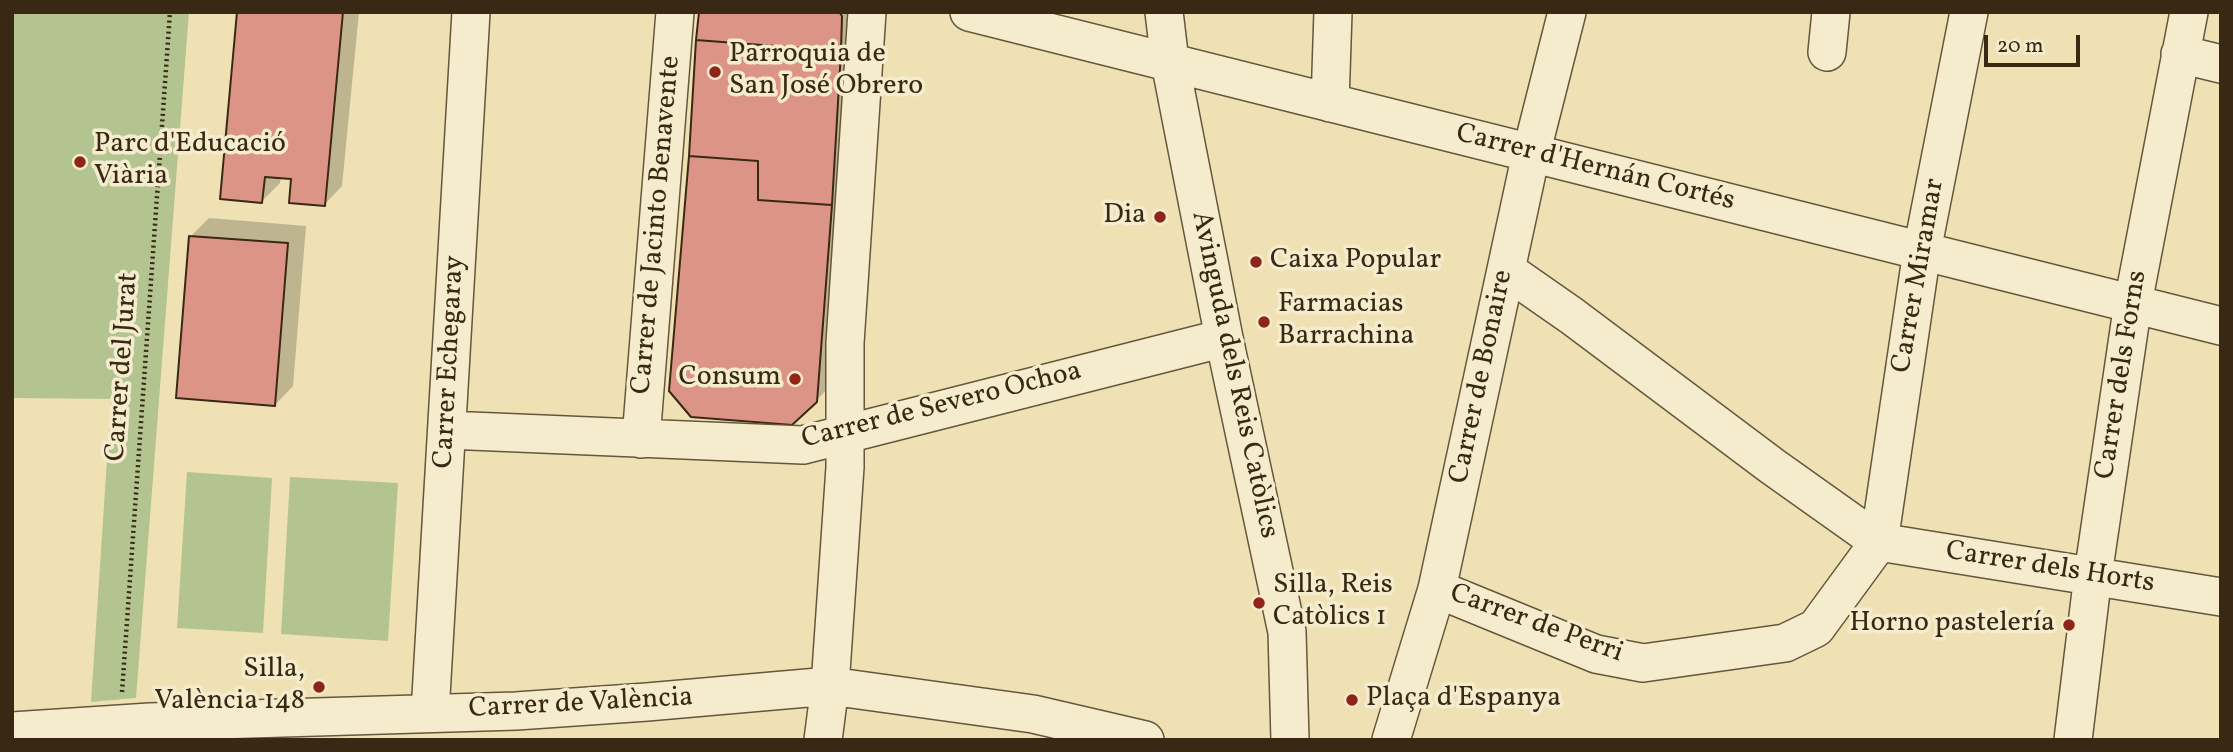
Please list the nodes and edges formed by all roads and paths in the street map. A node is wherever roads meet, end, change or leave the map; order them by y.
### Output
1 (170, 12) edge
2 (471, 12) edge
3 (675, 12) edge
4 (867, 12) edge
5 (970, 12) edge
6 (1164, 12) edge
7 (1333, 12) edge
8 (1567, 12) edge
9 (1830, 12) edge
10 (1969, 12) edge
11 (2189, 12) edge
12 (1827, 52) dead end
13 (2180, 54) junction
14 (1170, 62) junction
15 (2221, 64) edge
16 (1331, 103) junction
17 (1531, 154) junction
18 (1922, 251) junction
19 (1506, 270) junction
20 (2133, 303) junction
21 (2221, 326) edge
22 (1224, 338) junction
23 (447, 430) junction
24 (844, 433) junction
25 (640, 439) junction
26 (1879, 542) junction
27 (2093, 575) junction
28 (1437, 589) junction
29 (2221, 597) edge
30 (830, 686) junction
31 (430, 713) junction
32 (12, 731) edge
33 (119, 732) edge
34 (823, 740) edge
35 (1145, 740) edge
36 (1290, 740) edge
37 (1391, 740) edge
38 (2073, 740) edge

1 - 33 path, Carrer del Jurat
2 - 23 street, Carrer Echegaray
3 - 25 street, Carrer de Jacinto Benavente
4 - 24 street
5 - 14 street, Carrer d'Hernán Cortés
6 - 14 street, Avinguda dels Reis Catòlics
7 - 16 street
8 - 17 street, Carrer de Bonaire
9 - 12 street
10 - 18 street, Carrer Miramar
11 - 13 street, Carrer dels Forns
13 - 15 street
13 - 20 street, Carrer dels Forns
14 - 16 street, Carrer d'Hernán Cortés
14 - 22 street, Avinguda dels Reis Catòlics
16 - 17 street, Carrer d'Hernán Cortés
17 - 18 street, Carrer d'Hernán Cortés
17 - 19 street, Carrer de Bonaire
18 - 20 street, Carrer d'Hernán Cortés
18 - 26 street, Carrer Miramar
19 - 26 street
19 - 28 street, Carrer de Bonaire
20 - 21 street, Carrer d'Hernán Cortés
20 - 27 street, Carrer dels Forns
22 - 24 street, Carrer de Severo Ochoa
22 - 36 street, Avinguda dels Reis Catòlics
23 - 25 street, Carrer de Severo Ochoa
23 - 31 street, Carrer Echegaray
24 - 25 street, Carrer de Severo Ochoa
24 - 30 street
26 - 27 street, Carrer dels Horts
26 - 28 street, Carrer de Perri
27 - 29 street, Carrer dels Horts
27 - 38 street, Carrer dels Forns
28 - 37 street, Carrer de Bonaire
30 - 31 street, Carrer de València
30 - 34 street
30 - 35 street, Carrer de València
31 - 33 street, Carrer de València
32 - 33 street, Carrer de València

